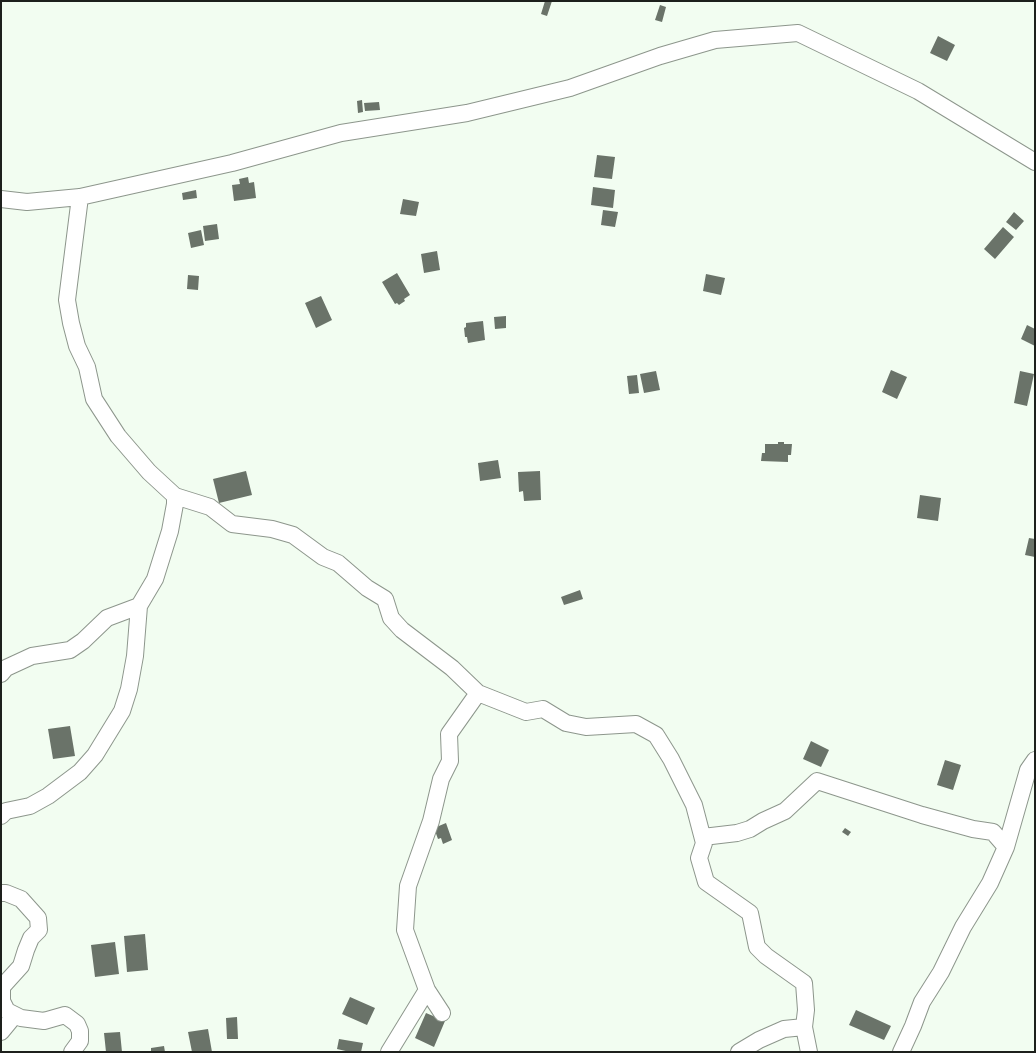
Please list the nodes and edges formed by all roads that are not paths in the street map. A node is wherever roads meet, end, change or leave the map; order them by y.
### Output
1 (1035, 162) edge
2 (80, 197) junction
3 (1, 199) edge
4 (175, 496) junction
5 (139, 606) junction
6 (1, 674) edge
7 (478, 693) junction
8 (1035, 760) edge
9 (1, 816) edge
10 (703, 837) junction
11 (1006, 847) junction
12 (1, 893) edge
13 (427, 990) junction
14 (442, 1013) dead end
15 (15, 1015) junction
16 (804, 1027) junction
17 (1, 1032) edge
18 (72, 1052) edge
19 (389, 1052) edge
20 (739, 1052) edge
21 (809, 1052) edge
22 (901, 1052) edge

1 - 2 street
2 - 3 street
2 - 4 street
4 - 5 street
4 - 7 street
5 - 6 street
5 - 9 street
7 - 10 street
7 - 13 street
8 - 11 street
10 - 11 street
10 - 16 street
11 - 22 street
12 - 15 street
13 - 14 street
13 - 19 street
15 - 17 street
15 - 18 street
16 - 20 street
16 - 21 street

